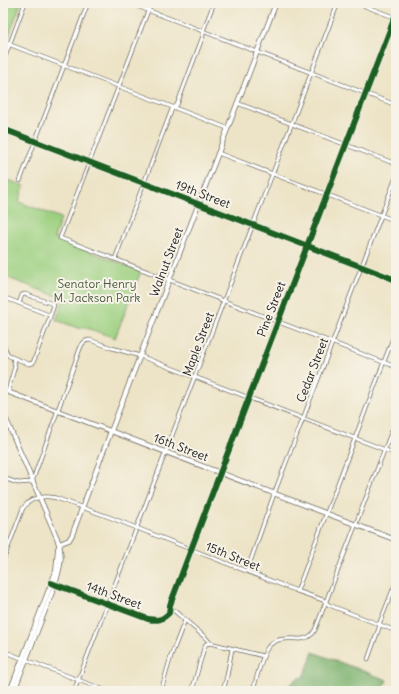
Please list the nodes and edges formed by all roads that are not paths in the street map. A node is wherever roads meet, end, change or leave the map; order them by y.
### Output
1 (25, 3) edge
2 (88, 3) edge
3 (129, 3) edge
4 (151, 3) edge
5 (214, 3) edge
6 (276, 3) edge
7 (338, 3) edge
8 (357, 3) edge
9 (148, 10) junction
10 (396, 17) edge
11 (203, 31) junction
12 (3, 42) edge
13 (10, 44) junction
14 (256, 52) junction
15 (3, 62) edge
16 (64, 65) junction
17 (311, 73) junction
18 (119, 86) junction
19 (365, 94) junction
20 (237, 103) junction
21 (396, 105) edge
22 (174, 107) junction
23 (291, 124) junction
24 (227, 128) junction
25 (3, 129) edge
26 (35, 141) junction
27 (346, 145) junction
28 (218, 153) junction
29 (90, 162) junction
30 (396, 164) edge
31 (272, 173) junction
32 (396, 177) edge
33 (20, 181) dead end
34 (144, 183) junction
35 (327, 194) junction
36 (198, 204) junction
37 (381, 215) junction
38 (396, 221) edge
39 (253, 225) junction
40 (307, 246) junction
41 (115, 259) junction
42 (362, 266) junction
43 (169, 280) junction
44 (396, 280) edge
45 (3, 297) edge
46 (224, 301) junction
47 (19, 303) junction
48 (50, 316) junction
49 (278, 322) junction
50 (396, 330) edge
51 (333, 343) junction
52 (3, 344) edge
53 (140, 356) junction
54 (13, 358) junction
55 (384, 362) junction
56 (396, 367) edge
57 (195, 377) junction
58 (3, 390) edge
59 (8, 392) junction
60 (3, 395) edge
61 (249, 398) junction
62 (58, 411) junction
63 (3, 412) edge
64 (304, 418) junction
65 (396, 420) edge
66 (111, 431) junction
67 (355, 438) junction
68 (384, 450) junction
69 (166, 452) junction
70 (396, 454) edge
71 (220, 473) junction
72 (3, 478) edge
73 (32, 482) junction
74 (274, 494) junction
75 (39, 497) junction
76 (82, 508) junction
77 (326, 514) junction
78 (356, 525) junction
79 (137, 528) junction
80 (396, 540) edge
81 (59, 544) junction
82 (191, 549) junction
83 (3, 561) edge
84 (247, 571) junction
85 (396, 582) edge
86 (53, 584) junction
87 (297, 591) junction
88 (326, 603) junction
89 (107, 604) junction
90 (171, 608) junction
91 (169, 614) joint
92 (185, 620) junction
93 (380, 625) junction
94 (396, 630) edge
95 (210, 643) junction
96 (232, 648) junction
97 (3, 651) edge
98 (263, 656) junction
99 (24, 659) junction
100 (368, 659) dead end
101 (78, 680) junction
102 (10, 691) edge
103 (14, 691) edge
104 (74, 691) edge
105 (106, 691) edge
106 (161, 691) edge
107 (192, 691) edge
108 (222, 691) edge
109 (253, 691) edge

1 - 13 street
2 - 16 street
3 - 9 street
4 - 9 street
5 - 11 street
6 - 14 street, Walnut Street
7 - 17 street, Maple Street
8 - 10 street
9 - 11 street
9 - 18 street
10 - 19 street, Pine Street
11 - 14 street
11 - 22 street
12 - 13 street
13 - 15 street
13 - 16 street
14 - 17 street
14 - 20 street, Walnut Street
16 - 18 street
16 - 26 street
17 - 19 street
17 - 23 street, Maple Street
18 - 22 street
18 - 29 street
19 - 21 street
19 - 27 street, Pine Street
20 - 23 street
20 - 24 street, Walnut Street
22 - 24 street
22 - 34 street
23 - 27 street
23 - 31 street, Maple Street
24 - 28 street, Walnut Street
25 - 26 street, 19th Street
26 - 29 street, 19th Street
26 - 33 street
27 - 30 street
27 - 35 street, Pine Street
28 - 31 street
28 - 36 street, Walnut Street
29 - 34 street, 19th Street
29 - 41 street
31 - 35 street
31 - 39 street, Maple Street
32 - 37 street, Cedar Street
34 - 36 street, 19th Street
34 - 41 street
35 - 37 street
35 - 40 street, Pine Street
36 - 39 street, 19th Street
36 - 43 street, Walnut Street
37 - 38 street
37 - 42 street, Cedar Street
39 - 40 street, 19th Street
39 - 46 street, Maple Street
40 - 42 street, 19th Street
40 - 49 street, Pine Street
41 - 43 street
42 - 44 street, 19th Street
42 - 51 street, Cedar Street
43 - 46 street
43 - 53 street, Walnut Street
45 - 47 street
46 - 49 street
46 - 57 street, Maple Street
47 - 48 street
47 - 48 street
48 - 54 street
49 - 51 street
49 - 61 street, Pine Street
50 - 55 street
51 - 55 street
51 - 64 street, Cedar Street
52 - 54 street
53 - 57 street
53 - 62 street
53 - 66 street, Walnut Street
54 - 59 street
55 - 56 street
55 - 67 street
57 - 61 street
57 - 69 street, Maple Street
58 - 59 street, 16th Street
59 - 60 street
59 - 62 street, 16th Street
61 - 64 street
61 - 71 street, Pine Street
62 - 66 street, 16th Street
62 - 73 street
63 - 73 street
64 - 67 street
64 - 74 street, Cedar Street
65 - 68 street
66 - 69 street, 16th Street
66 - 76 street, Walnut Street
67 - 68 street
67 - 77 street
68 - 70 street
68 - 78 street
69 - 71 street, 16th Street
69 - 79 street, Maple Street
71 - 74 street, 16th Street
71 - 82 street, Pine Street
72 - 73 street
73 - 75 street
74 - 77 street, 16th Street
74 - 84 street, Cedar Street
75 - 76 street, 15th Street
75 - 81 street
75 - 83 street
76 - 79 street, 15th Street
76 - 81 street, Walnut Street
77 - 78 street, 16th Street
77 - 87 street
78 - 80 street, 16th Street
78 - 88 street
79 - 82 street, 15th Street
79 - 89 street, Maple Street
81 - 86 street
82 - 84 street, 15th Street
82 - 90 street, Pine Street
84 - 87 street, 15th Street
85 - 93 street
86 - 89 street, 14th Street
86 - 99 street
87 - 88 street, 15th Street
88 - 93 street, 15th Street
88 - 98 street
89 - 91 street, 14th Street
89 - 101 street, Maple Street
90 - 91 street, Pine Street
90 - 92 street
92 - 95 street
92 - 106 street
93 - 94 street, 15th Street
93 - 100 street
95 - 96 street
95 - 107 street
96 - 98 street
96 - 108 street
97 - 99 street
98 - 109 street
99 - 101 street
99 - 102 street
99 - 103 street
101 - 104 street, Maple Street
101 - 105 street

